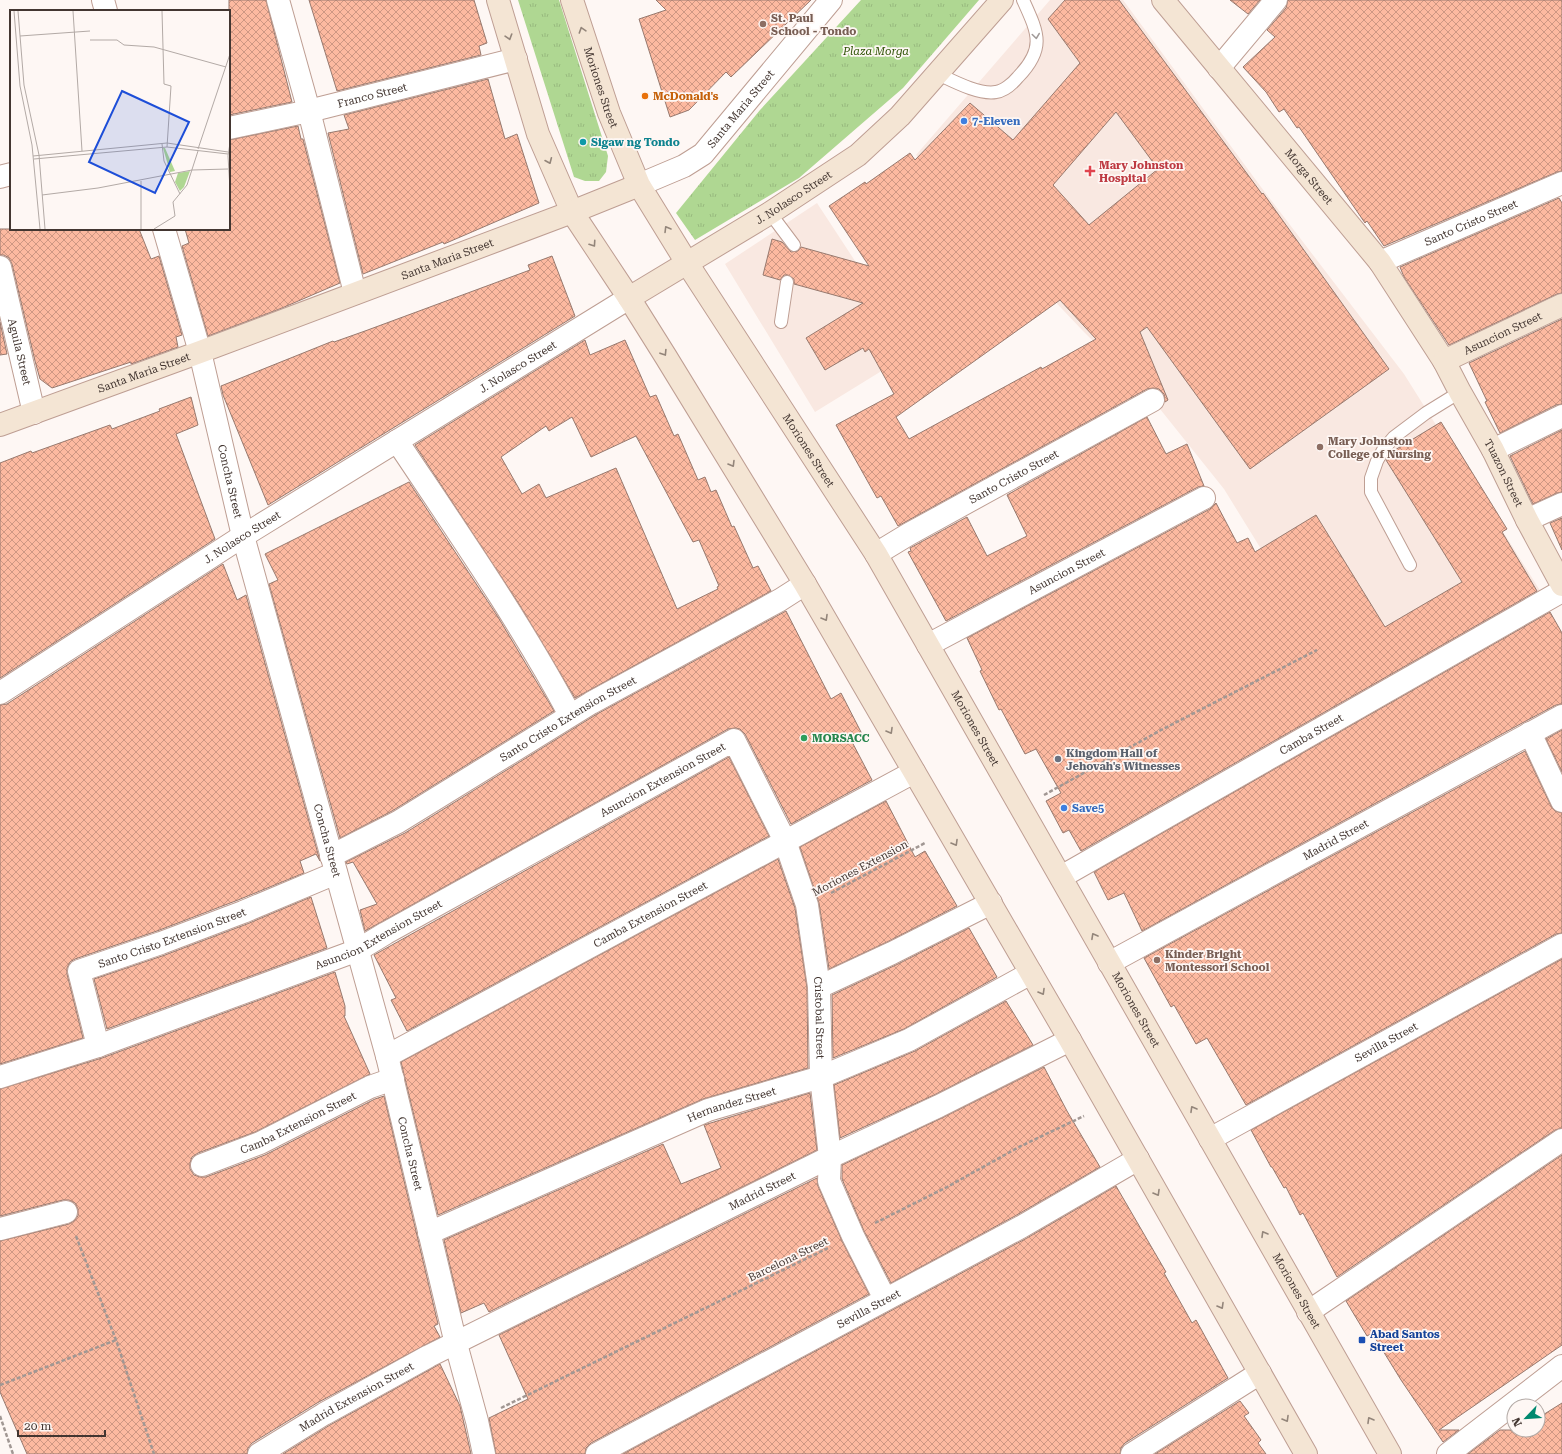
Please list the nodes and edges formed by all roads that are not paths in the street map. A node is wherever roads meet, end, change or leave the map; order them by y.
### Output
1 (103, 0) edge
2 (278, 0) edge
3 (498, 0) edge
4 (572, 0) edge
5 (831, 0) edge
6 (1002, 0) edge
7 (1023, 0) edge
8 (1163, 0) edge
9 (1276, 0) edge
10 (106, 10) edge
11 (516, 59) junction
12 (1219, 68) junction
13 (938, 74) junction
14 (309, 111) junction
15 (230, 128) edge
16 (10, 174) edge
17 (0, 177) edge
18 (1562, 183) edge
19 (639, 185) junction
20 (572, 212) junction
21 (770, 212) junction
22 (164, 230) edge
23 (794, 245) dead end
24 (1380, 262) junction
25 (688, 263) junction
26 (0, 267) edge
27 (787, 282) dead end
28 (356, 293) junction
29 (629, 298) junction
30 (1562, 305) edge
31 (781, 322) dead end
32 (200, 352) junction
33 (1444, 361) junction
34 (1460, 392) junction
35 (1153, 400) dead end
36 (34, 412) junction
37 (1562, 416) edge
38 (0, 425) edge
39 (397, 441) junction
40 (1492, 450) junction
41 (1204, 498) dead end
42 (1562, 504) edge
43 (1528, 520) junction
44 (243, 536) junction
45 (876, 554) junction
46 (1410, 565) dead end
47 (805, 584) junction
48 (1562, 585) edge
49 (1562, 591) edge
50 (928, 645) junction
51 (0, 693) edge
52 (570, 715) junction
53 (1562, 716) edge
54 (1530, 732) junction
55 (734, 740) joint
56 (914, 772) junction
57 (1562, 801) edge
58 (785, 841) junction
59 (334, 864) junction
60 (1061, 877) junction
61 (990, 903) junction
62 (1562, 946) edge
63 (358, 950) junction
64 (1109, 963) junction
65 (1031, 973) junction
66 (818, 987) junction
67 (1070, 1040) junction
68 (98, 1046) junction
69 (387, 1056) junction
70 (0, 1077) edge
71 (821, 1077) junction
72 (393, 1079) junction
73 (1210, 1139) junction
74 (1562, 1140) edge
75 (830, 1157) junction
76 (1138, 1159) junction
77 (202, 1165) dead end
78 (66, 1212) road end
79 (0, 1229) edge
80 (429, 1233) junction
81 (885, 1299) junction
82 (1308, 1312) junction
83 (456, 1344) junction
84 (1562, 1366) edge
85 (1260, 1373) junction
86 (259, 1454) edge
87 (484, 1454) edge
88 (597, 1454) edge
89 (1132, 1454) edge
90 (1306, 1454) edge
91 (1390, 1454) edge
92 (1448, 1454) edge

1 - 10 street
2 - 14 street
3 -> 11 main road
19 -> 4 main road, Moriones Street
5 - 19 street, Santa Maria Street
6 - 13 main road, J. Nolasco Street
7 -> 13 lane
8 - 12 main road, Morga Street
9 - 12 street
11 - 14 street, Franco Street
11 -> 20 main road
12 - 24 main road, Morga Street
13 - 21 main road, J. Nolasco Street
14 - 15 street, Franco Street
14 - 28 street
16 - 17 street
18 - 24 street, Santo Cristo Street
19 - 20 main road, Santa Maria Street
25 -> 19 main road, Moriones Street
20 - 28 main road, Santa Maria Street
20 -> 29 main road
21 - 23 lane
21 - 25 main road, J. Nolasco Street
22 - 32 street, Concha Street
24 - 33 main road, Morga Street
25 - 29 main road, J. Nolasco Street
25 - 45 main road, Moriones Street
26 - 36 street, Aguila Street
27 - 31 lane
28 - 32 main road, Santa Maria Street
29 - 39 street, J. Nolasco Street
29 -> 47 main road
30 - 33 main road, Asuncion Street
32 - 36 main road, Santa Maria Street
32 - 44 street, Concha Street
33 - 34 main road, Tuazon Street
34 - 40 main road, Tuazon Street
34 - 46 lane
35 - 45 street, Santo Cristo Street
36 - 38 main road, Santa Maria Street
37 - 40 street
39 - 44 street, J. Nolasco Street
39 - 52 street
40 - 43 main road, Tuazon Street
41 - 50 street, Asuncion Street
42 - 43 street
43 - 48 main road, Tuazon Street
44 - 51 street, J. Nolasco Street
44 - 59 street, Concha Street
45 - 50 main road, Moriones Street
47 - 52 street, Santo Cristo Extension Street
47 -> 56 main road
49 - 60 street, Camba Street
50 - 60 main road, Moriones Street
52 - 59 street, Santo Cristo Extension Street
53 - 54 street, Madrid Street
54 - 57 street
54 - 64 street, Madrid Street
55 - 58 street, Cristobal Street
55 - 63 street, Asuncion Extension Street
56 - 58 street, Camba Extension Street
56 -> 61 main road
58 - 66 street, Cristobal Street
58 - 69 street, Camba Extension Street
59 - 63 street, Concha Street
59 - 68 street, Santo Cristo Extension Street
64 -> 60 main road, Moriones Street
61 - 65 main road
61 - 66 street
62 - 73 street, Sevilla Street
63 - 68 street, Asuncion Extension Street
63 - 69 street, Concha Street
73 -> 64 main road, Moriones Street
65 -> 67 main road
65 - 71 street, Hernandez Street
66 - 71 street, Cristobal Street
67 - 75 street, Madrid Street
67 - 76 main road
68 - 70 street, Asuncion Extension Street
69 - 72 street, Concha Street
71 - 75 street, Cristobal Street
71 - 80 street, Hernandez Street
72 - 77 street, Camba Extension Street
72 - 80 street, Concha Street
82 -> 73 main road, Moriones Street
74 - 82 street
75 - 81 street, Cristobal Street
75 - 83 street, Madrid Street
76 - 81 street, Sevilla Street
76 -> 85 main road
78 - 79 street
80 - 83 street, Concha Street
81 - 88 street, Sevilla Street
91 -> 82 main road, Moriones Street
83 - 86 street, Madrid Extension Street
83 - 87 street, Concha Street
84 - 92 street
85 - 89 street
85 -> 90 main road

